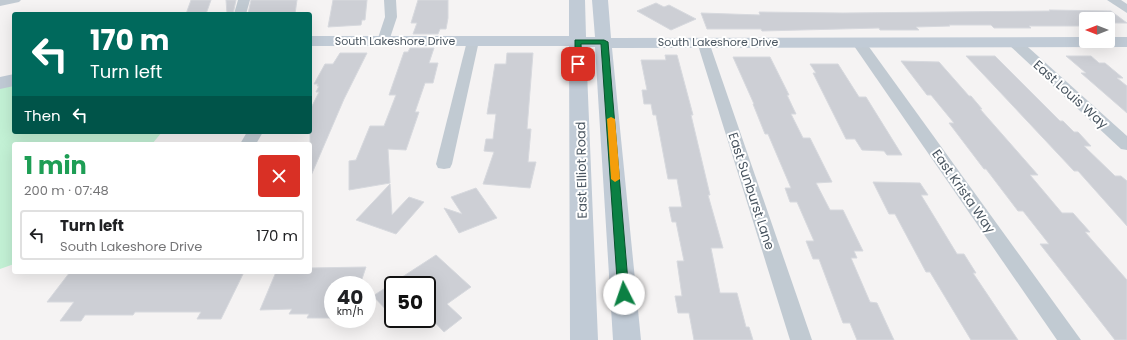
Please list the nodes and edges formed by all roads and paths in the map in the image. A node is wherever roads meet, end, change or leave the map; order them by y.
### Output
1 (15, 0) edge
2 (244, 0) edge
3 (390, 0) edge
4 (577, 0) edge
5 (600, 0) edge
6 (1113, 0) edge
7 (0, 2) edge
8 (1127, 9) edge
9 (241, 12) edge
10 (383, 41) junction
11 (473, 41) junction
12 (578, 41) junction
13 (312, 42) edge
14 (604, 42) junction
15 (703, 42) junction
16 (1014, 42) junction
17 (1127, 42) edge
18 (859, 43) junction
19 (12, 80) edge
20 (0, 83) edge
21 (1127, 145) edge
22 (444, 164) dead end
23 (584, 340) edge
24 (627, 340) edge
25 (801, 340) edge
26 (1070, 340) edge

1 - 7 street
2 - 9 street
3 - 10 street
4 - 12 main road, East Elliot Road
5 - 14 main road
6 - 8 street
10 - 11 main road, South Lakeshore Drive
10 - 13 main road, South Lakeshore Drive
11 - 12 main road, South Lakeshore Drive
11 - 22 street
12 - 14 main road, South Lakeshore Drive
12 - 23 main road, East Elliot Road
14 - 15 main road, South Lakeshore Drive
14 - 24 main road
15 - 18 main road, South Lakeshore Drive
15 - 25 street, East Sunburst Lane
16 - 17 main road, South Lakeshore Drive
16 - 18 main road, South Lakeshore Drive
16 - 21 street, East Louis Way
18 - 26 street, East Krista Way
19 - 20 main road

